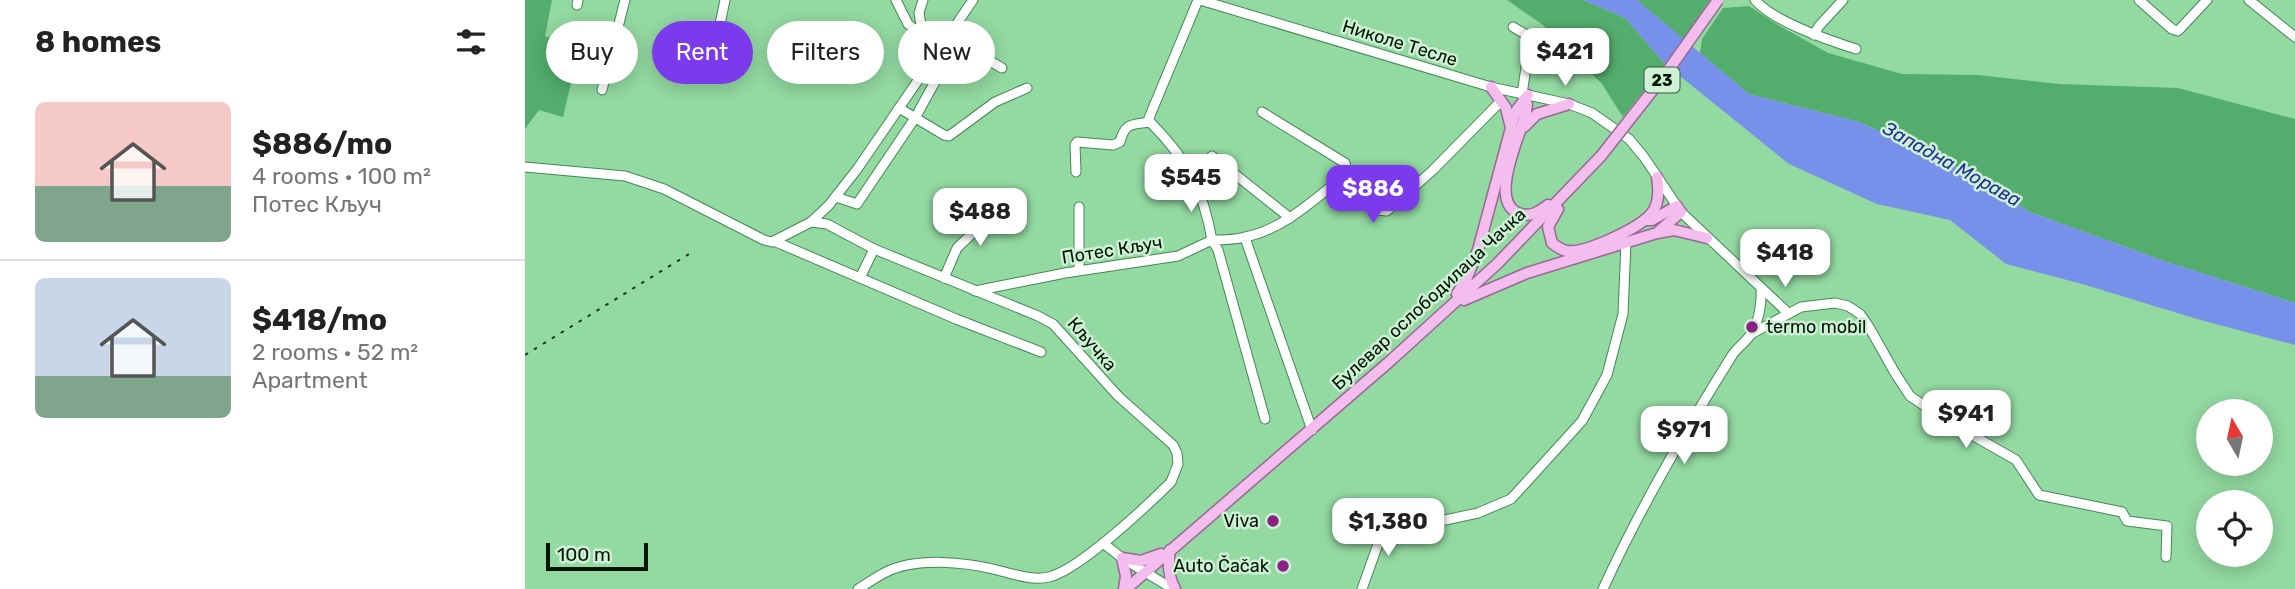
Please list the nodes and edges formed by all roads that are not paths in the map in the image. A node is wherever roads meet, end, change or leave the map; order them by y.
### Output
1 (625, 0) edge
2 (725, 0) edge
3 (896, 0) edge
4 (923, 0) edge
5 (973, 0) edge
6 (1199, 0) edge
7 (1719, 0) edge
8 (1755, 0) edge
9 (1843, 0) edge
10 (2139, 0) edge
11 (2207, 0) edge
12 (2249, 0) edge
13 (919, 13) junction
14 (904, 17) junction
15 (721, 21) edge
16 (907, 21) edge
17 (920, 21) edge
18 (958, 21) edge
19 (1513, 27) dead end
20 (1814, 35) junction
21 (2295, 37) edge
22 (1856, 50) dead end
23 (995, 64) edge
24 (1002, 68) dead end
25 (915, 84) edge
26 (934, 84) edge
27 (1491, 87) junction
28 (1027, 88) dead end
29 (602, 90) dead end
30 (1525, 96) junction
31 (1501, 101) junction
32 (1569, 104) junction
33 (899, 108) junction
34 (1262, 112) dead end
35 (915, 118) junction
36 (1150, 122) junction
37 (1516, 129) junction
38 (1212, 156) dead end
39 (525, 167) edge
40 (1076, 172) dead end
41 (1657, 177) junction
42 (1342, 181) junction
43 (836, 197) junction
44 (1562, 197) junction
45 (1000, 207) dead end
46 (1079, 207) dead end
47 (1679, 209) junction
48 (1290, 218) junction
49 (1643, 220) junction
50 (811, 222) junction
51 (1657, 233) junction
52 (1245, 238) junction
53 (1707, 238) junction
54 (1212, 240) junction
55 (776, 242) junction
56 (1626, 242) junction
57 (874, 249) junction
58 (1079, 270) junction
59 (860, 278) junction
60 (944, 278) junction
61 (1761, 288) junction
62 (974, 291) junction
63 (1454, 303) junction
64 (1787, 313) junction
65 (1751, 334) junction
66 (1041, 352) dead end
67 (1265, 419) dead end
68 (1312, 430) junction
69 (1103, 543) junction
70 (1170, 550) junction
71 (2166, 557) dead end
72 (1122, 558) junction
73 (1145, 572) junction
74 (859, 589) edge
75 (1125, 589) edge
76 (1174, 589) edge
77 (1361, 589) edge
78 (1603, 589) edge

1 - 29 street
2 - 15 street
3 - 14 street
4 - 13 street
5 - 18 street
6 - 27 street, Николе Тесле
6 - 36 street
7 - 44 main road, Булевар ослободилаца Чачка / 23, bridge
8 - 20 street
9 - 20 street
10 - 11 street
12 - 21 street
13 - 14 street
13 - 17 street
14 - 16 street
19 - 30 street
20 - 22 street
23 - 24 street
25 - 33 street
26 - 35 street
27 - 30 street, Николе Тесле
27 - 31 main road
28 - 35 street
30 - 32 street, Николе Тесле
30 - 37 main road
31 - 37 main road
31 - 42 street
32 - 37 main road
32 - 41 street, Николе Тесле
33 - 35 street
33 - 43 street
34 - 42 street
35 - 43 street
36 - 40 street
36 - 54 street
37 - 44 main road
37 - 63 main road
38 - 48 street
39 - 55 street
41 - 47 street, Николе Тесле
41 - 49 main road
42 - 48 street, Потес Кључ
43 - 50 street
44 - 49 main road
44 - 63 main road, Булевар ослободилаца Чачка / 23
45 - 60 street
46 - 58 street
47 - 49 main road
47 - 51 main road
47 - 53 street, Николе Тесле
48 - 52 street, Потес Кључ
50 - 55 street
50 - 57 street, Кључка
51 - 53 main road
51 - 56 main road
52 - 54 street, Потес Кључ
52 - 68 street
53 - 61 street, Николе Тесле
54 - 58 street, Потес Кључ
54 - 67 street
55 - 59 street
56 - 63 main road
56 - 77 street
57 - 59 street
57 - 60 street, Кључка
58 - 62 street, Потес Кључ
59 - 66 street
60 - 62 street, Кључка
61 - 64 street, Николе Тесле
61 - 65 street
62 - 69 street, Кључка
63 - 68 main road, Булевар ослободилаца Чачка / 23
64 - 65 street
64 - 71 street
65 - 78 street
68 - 70 main road, Булевар ослободилаца Чачка / 23
69 - 72 street
69 - 74 street
70 - 72 main road
70 - 73 main road, Булевар ослободилаца Чачка / 23
70 - 76 main road
72 - 73 street
72 - 75 main road
73 - 75 main road, Булевар ослободилаца Чачка / 23
73 - 76 street

